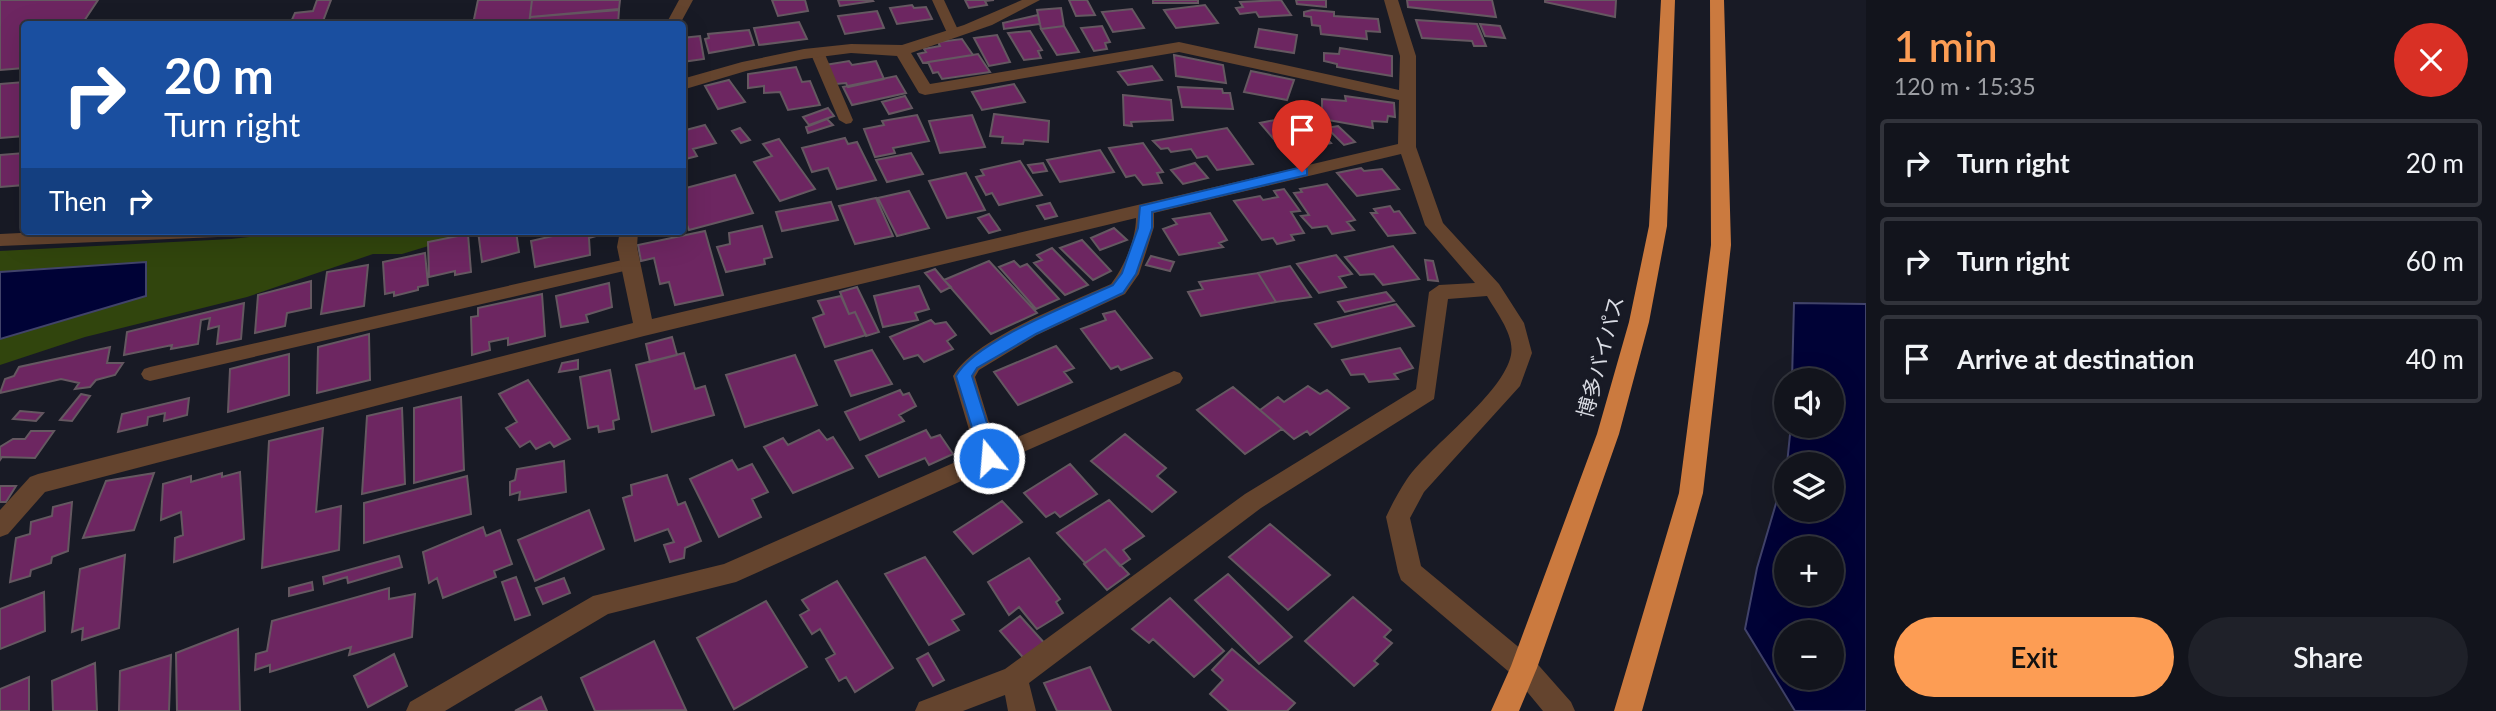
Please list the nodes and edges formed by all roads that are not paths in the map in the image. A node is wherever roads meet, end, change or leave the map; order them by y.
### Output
1 (686, 0) edge
2 (938, 0) edge
3 (1033, 0) edge
4 (1391, 0) edge
5 (1668, 0) edge
6 (1717, 0) edge
7 (675, 21) edge
8 (953, 32) junction
9 (901, 50) junction
10 (817, 52) junction
11 (686, 84) edge
12 (1409, 97) junction
13 (846, 120) dead end
14 (1407, 147) junction
15 (1145, 209) junction
16 (121, 235) edge
17 (628, 235) edge
18 (0, 240) edge
19 (631, 264) junction
20 (1492, 289) junction
21 (644, 328) junction
22 (150, 374) dead end
23 (1174, 378) dead end
24 (989, 458) junction
25 (0, 527) edge
26 (1524, 668) junction
27 (1014, 678) junction
28 (421, 711) edge
29 (929, 711) edge
30 (1021, 711) edge
31 (1505, 711) edge
32 (1562, 711) edge
33 (1628, 711) edge

1 - 7 street
2 - 8 lane
3 - 8 street
4 - 12 street
5 - 26 highway, 博多バイパス
6 - 33 highway
8 - 9 street
9 - 10 street
9 - 12 street
10 - 11 street
10 - 13 lane
12 - 14 street
14 - 15 street
14 - 20 street
15 - 21 street
15 - 24 street
16 - 18 street
17 - 19 street
19 - 21 street
19 - 22 lane
20 - 26 street
20 - 27 street
21 - 25 street
23 - 24 lane
24 - 28 street
26 - 31 highway, 博多バイパス
26 - 32 street
27 - 29 street
27 - 30 street

